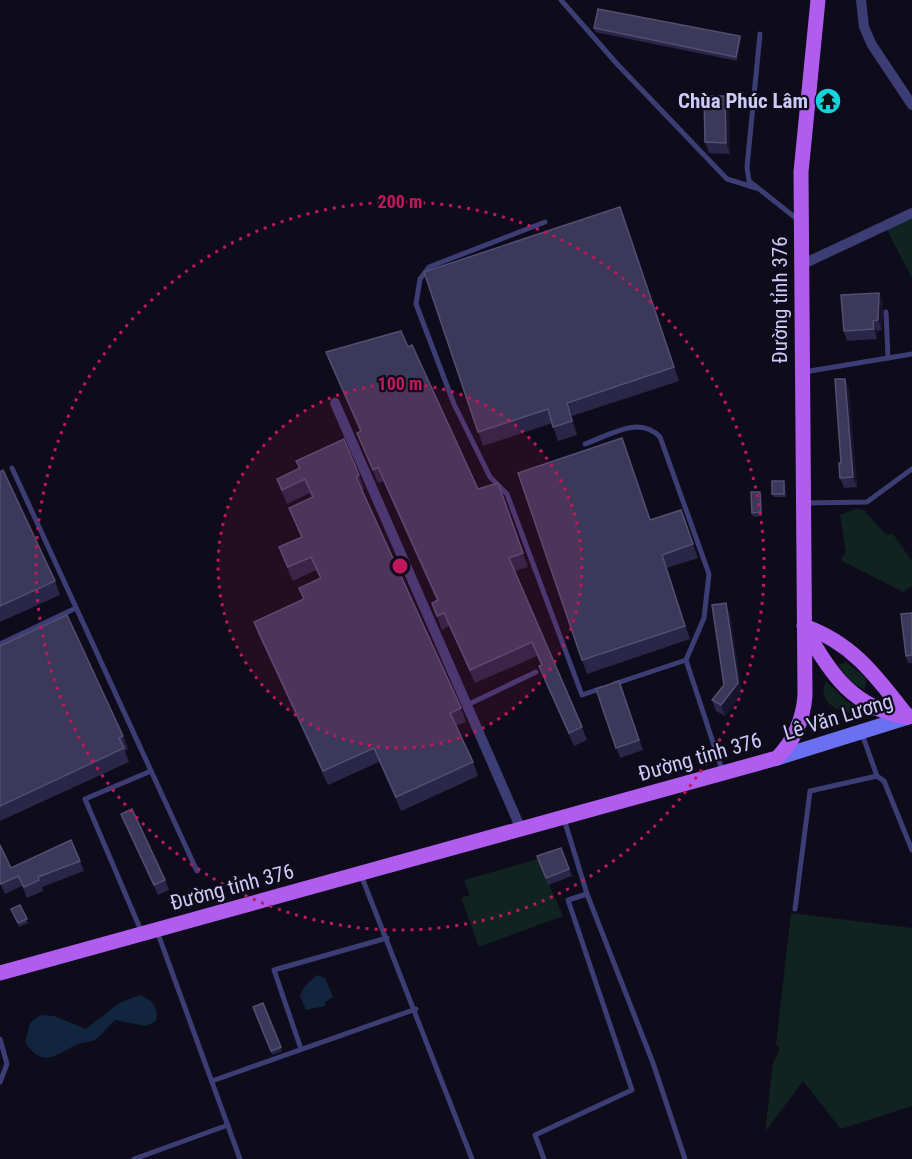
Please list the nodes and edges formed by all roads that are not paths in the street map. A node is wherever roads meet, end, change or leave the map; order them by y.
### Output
1 (561, 0) edge
2 (818, 0) edge
3 (861, 0) edge
4 (760, 34) dead end
5 (912, 105) edge
6 (756, 188) junction
7 (912, 213) edge
8 (545, 222) dead end
9 (801, 222) junction
10 (801, 265) junction
11 (886, 312) dead end
12 (912, 354) edge
13 (888, 358) junction
14 (802, 372) junction
15 (335, 403) dead end
16 (585, 444) dead end
17 (12, 468) dead end
18 (912, 469) edge
19 (803, 503) junction
20 (76, 608) junction
21 (804, 626) junction
22 (0, 644) edge
23 (686, 660) junction
24 (536, 672) dead end
25 (467, 705) junction
26 (910, 716) edge
27 (862, 732) junction
28 (777, 758) junction
29 (151, 771) junction
30 (723, 773) junction
31 (877, 776) junction
32 (563, 817) junction
33 (521, 829) junction
34 (912, 850) edge
35 (197, 871) dead end
36 (361, 873) junction
37 (587, 894) junction
38 (795, 909) dead end
39 (149, 931) junction
40 (387, 938) junction
41 (0, 972) edge
42 (416, 1009) junction
43 (0, 1039) edge
44 (301, 1049) junction
45 (212, 1081) junction
46 (0, 1082) edge
47 (228, 1125) junction
48 (134, 1159) edge
49 (240, 1159) edge
50 (472, 1159) edge
51 (544, 1159) edge
52 (685, 1159) edge

1 - 6 lane
2 - 9 main road, Đường tỉnh 376
3 - 5 street
4 - 6 lane
6 - 9 lane
7 - 10 street
8 - 23 lane
9 - 10 main road, Đường tỉnh 376
10 - 14 main road, Đường tỉnh 376
11 - 13 lane
12 - 13 lane
13 - 14 lane
14 - 19 main road, Đường tỉnh 376
15 - 25 street
16 - 23 lane
17 - 20 lane
18 - 19 lane
19 - 21 main road, Đường tỉnh 376
20 - 22 lane
20 - 29 lane
21 - 26 main road
21 - 26 main road
21 - 28 main road, Đường tỉnh 376
23 - 30 lane
24 - 25 lane
25 - 33 street
26 - 27 main road, Lê Văn Lương
27 - 28 main road, Lê Văn Lương
27 - 31 lane
28 - 30 main road, Đường tỉnh 376
29 - 35 lane
29 - 39 lane
30 - 32 main road, Đường tỉnh 376
31 - 34 lane
31 - 38 lane
32 - 33 main road, Đường tỉnh 376
32 - 37 lane
33 - 36 main road, Đường tỉnh 376
36 - 39 main road, Đường tỉnh 376
36 - 40 lane
37 - 51 lane
37 - 52 lane
39 - 41 main road, Đường tỉnh 376
39 - 45 lane
40 - 42 lane
40 - 44 lane
42 - 44 lane
42 - 50 lane
43 - 46 lane
44 - 45 lane
45 - 47 lane
47 - 48 lane
47 - 49 lane

